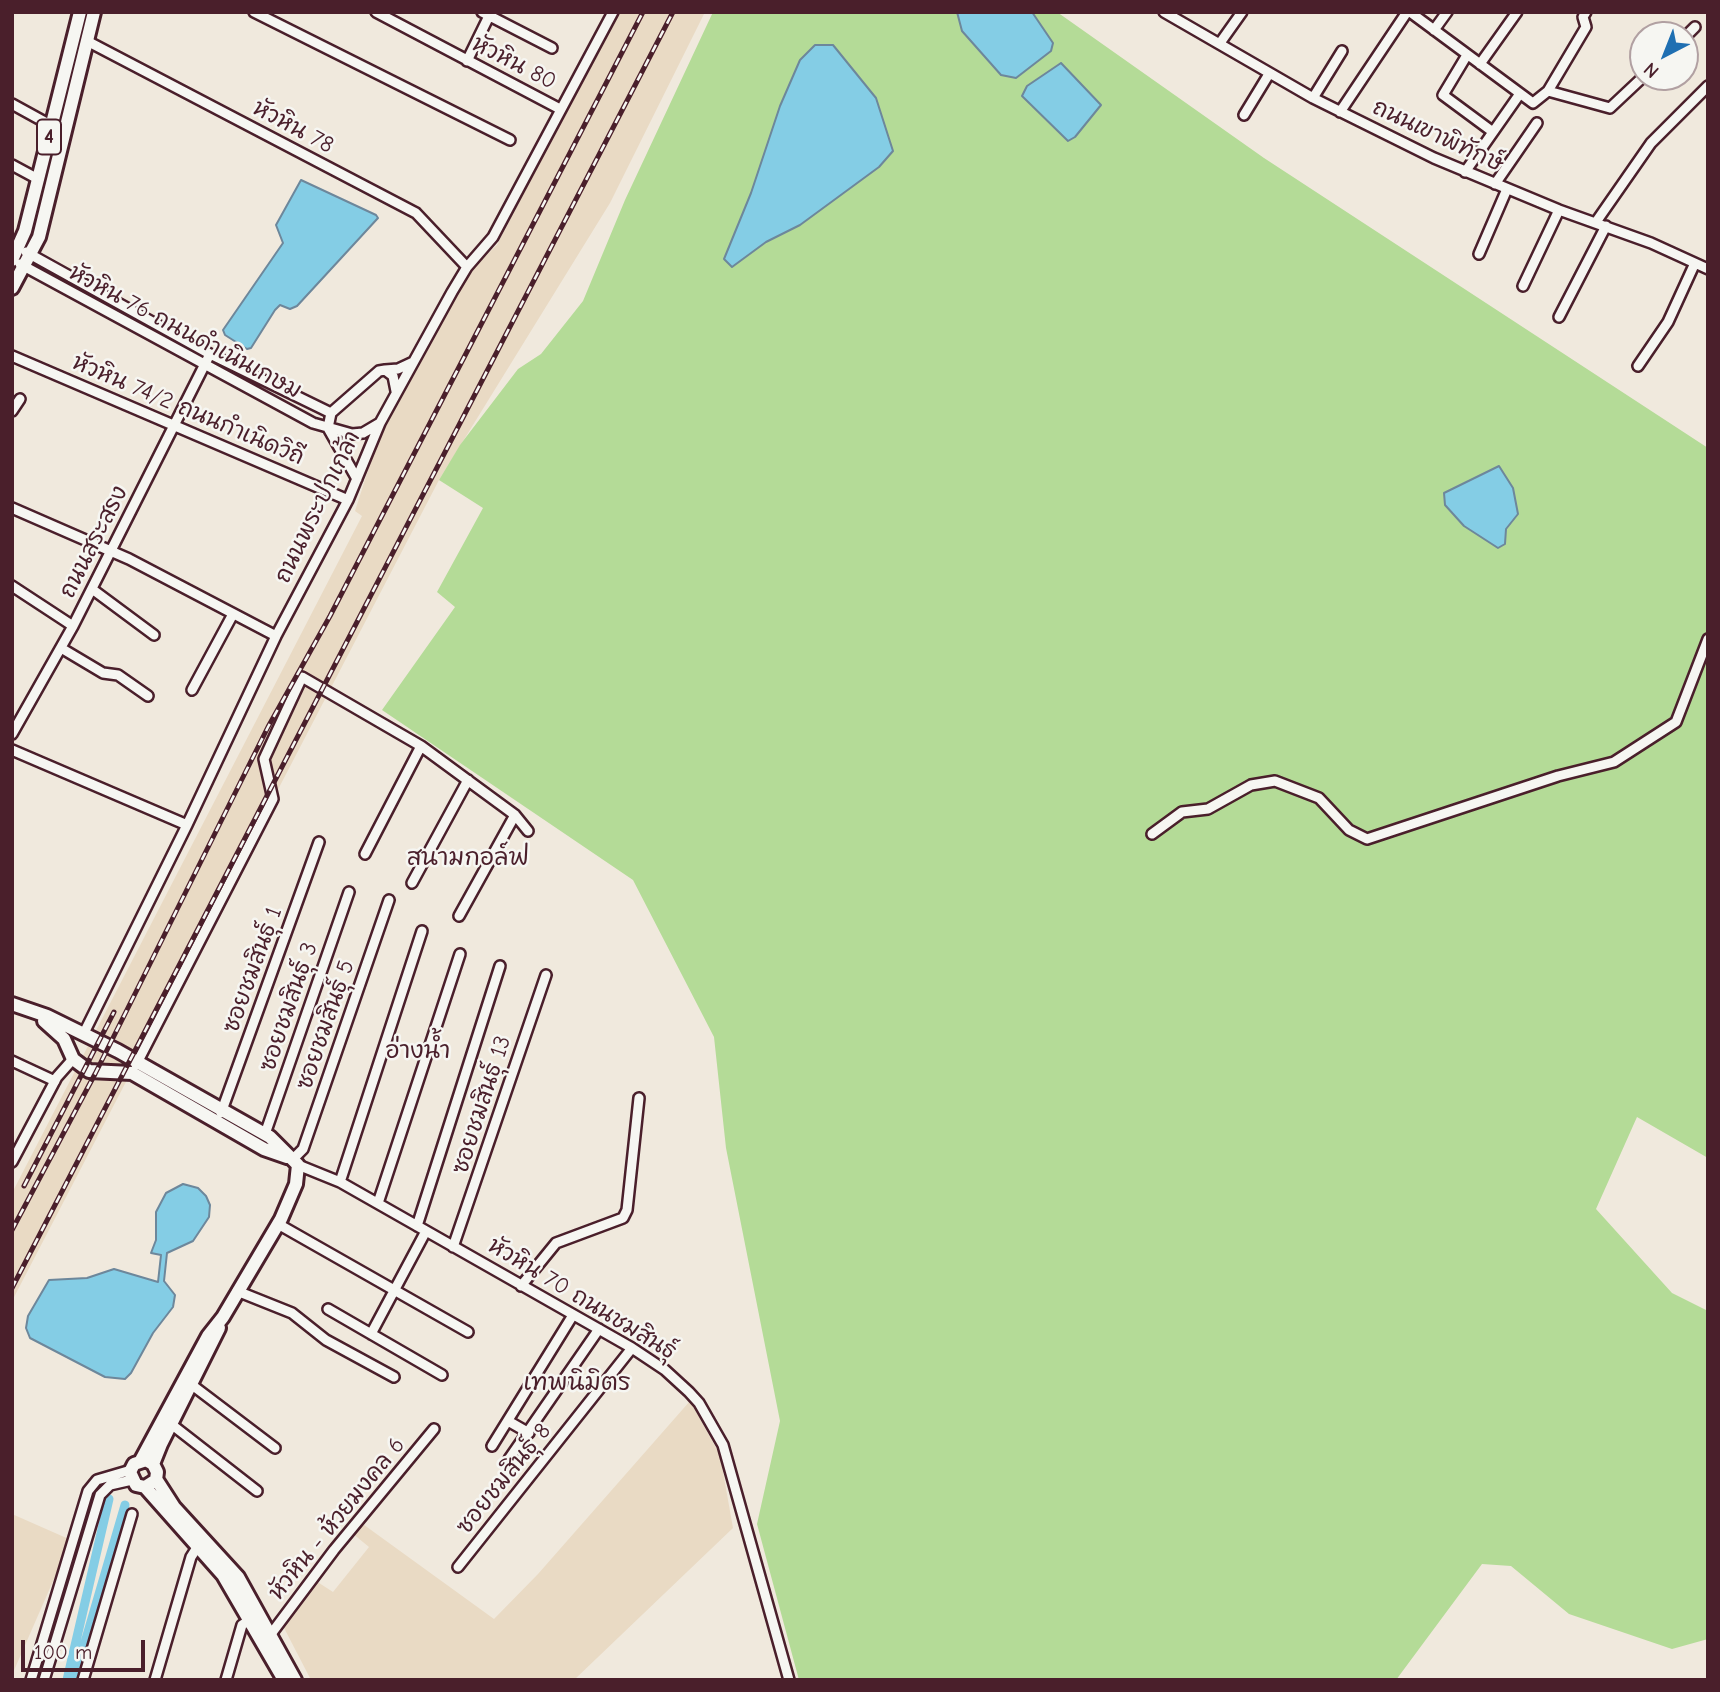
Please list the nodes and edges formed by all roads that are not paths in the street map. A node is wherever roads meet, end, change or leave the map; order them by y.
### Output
1 (80, 12) edge
2 (94, 12) edge
3 (254, 12) edge
4 (376, 12) edge
5 (613, 12) edge
6 (1242, 12) edge
7 (1409, 12) edge
8 (1447, 12) edge
9 (1517, 12) edge
10 (1586, 12) edge
11 (486, 14) edge
12 (1171, 14) edge
13 (391, 16) edge
14 (1434, 30) junction
15 (87, 41) junction
16 (1220, 43) junction
17 (552, 48) dead end
18 (1342, 51) dead end
19 (1467, 55) junction
20 (467, 61) junction
21 (1480, 64) junction
22 (1269, 74) junction
23 (1708, 86) edge
24 (1548, 90) junction
25 (1629, 90) edge
26 (1519, 95) junction
27 (1313, 98) junction
28 (12, 104) edge
29 (560, 109) junction
30 (1340, 113) junction
31 (1244, 115) dead end
32 (1537, 122) dead end
33 (52, 126) junction
34 (1493, 132) junction
35 (510, 141) dead end
36 (12, 165) edge
37 (1465, 172) junction
38 (38, 179) junction
39 (1495, 184) junction
40 (1507, 189) junction
41 (1559, 210) junction
42 (1596, 222) junction
43 (1606, 226) junction
44 (1479, 254) dead end
45 (14, 255) edge
46 (28, 261) junction
47 (1695, 263) junction
48 (467, 267) junction
49 (1708, 269) edge
50 (1523, 286) dead end
51 (12, 288) edge
52 (123, 306) junction
53 (117, 317) junction
54 (1559, 317) dead end
55 (210, 354) junction
56 (12, 356) edge
57 (414, 361) junction
58 (205, 365) junction
59 (1638, 366) dead end
60 (385, 370) junction
61 (282, 392) junction
62 (396, 392) junction
63 (20, 399) dead end
64 (276, 403) junction
65 (12, 411) edge
66 (331, 414) junction
67 (380, 423) junction
68 (175, 424) junction
69 (328, 428) junction
70 (357, 479) junction
71 (348, 500) junction
72 (12, 508) edge
73 (110, 552) junction
74 (12, 586) edge
75 (92, 589) junction
76 (233, 614) junction
77 (73, 626) junction
78 (154, 635) dead end
79 (276, 636) junction
80 (1708, 639) edge
81 (61, 648) junction
82 (192, 690) dead end
83 (148, 695) dead end
84 (12, 734) edge
85 (421, 746) junction
86 (12, 750) edge
87 (468, 780) junction
88 (515, 815) junction
89 (187, 825) junction
90 (528, 831) dead end
91 (1153, 834) dead end
92 (319, 842) dead end
93 (365, 854) dead end
94 (412, 883) dead end
95 (349, 892) dead end
96 (389, 900) dead end
97 (459, 916) dead end
98 (422, 931) dead end
99 (460, 954) dead end
100 (500, 966) dead end
101 (546, 975) dead end
102 (12, 1004) edge
103 (32, 1012) junction
104 (83, 1033) junction
105 (112, 1048) junction
106 (71, 1056) junction
107 (12, 1061) edge
108 (134, 1068) junction
109 (105, 1074) junction
110 (55, 1081) junction
111 (639, 1098) dead end
112 (219, 1116) junction
113 (265, 1134) junction
114 (12, 1162) edge
115 (296, 1162) junction
116 (340, 1182) junction
117 (378, 1203) junction
118 (278, 1224) junction
119 (417, 1226) junction
120 (426, 1231) junction
121 (453, 1247) junction
122 (521, 1286) junction
123 (395, 1290) junction
124 (237, 1291) junction
125 (328, 1309) dead end
126 (573, 1315) junction
127 (223, 1317) junction
128 (599, 1329) junction
129 (468, 1332) dead end
130 (372, 1334) junction
131 (632, 1348) junction
132 (442, 1375) dead end
133 (394, 1377) dead end
134 (192, 1385) junction
135 (508, 1421) junction
136 (171, 1424) junction
137 (434, 1429) dead end
138 (529, 1433) junction
139 (492, 1446) dead end
140 (275, 1448) dead end
141 (509, 1459) dead end
142 (147, 1462) junction
143 (131, 1475) junction
144 (156, 1479) junction
145 (145, 1487) junction
146 (257, 1491) dead end
147 (132, 1514) dead end
148 (198, 1546) junction
149 (458, 1567) dead end
150 (251, 1619) junction
151 (271, 1634) junction
152 (31, 1680) edge
153 (44, 1680) edge
154 (83, 1680) edge
155 (155, 1680) edge
156 (226, 1680) edge
157 (284, 1680) edge
158 (295, 1680) edge
159 (789, 1680) edge

1 - 33 main road, 4
2 - 15 main road, 4
3 - 35 street
4 - 13 street, หัวหิน 80
5 - 29 street, ถนนพระปกเกล้า
6 - 16 street
7 - 14 street
7 - 30 street
8 - 14 street
9 - 21 street
10 - 24 street
11 - 17 street
11 - 20 street
12 - 16 street, ถนนเขาพิทักษ์
13 - 20 street, หัวหิน 80
14 - 19 street
15 - 46 main road, 4
15 - 48 street, หัวหิน 78
16 - 22 street, ถนนเขาพิทักษ์
18 - 27 street
19 - 21 street
19 - 34 street
20 - 29 street, หัวหิน 80
21 - 26 street
22 - 27 street, ถนนเขาพิทักษ์
22 - 31 street
23 - 42 street
24 - 25 street
24 - 26 street
26 - 34 street
27 - 30 street, ถนนเขาพิทักษ์
28 - 33 street
29 - 48 street, ถนนพระปกเกล้า
30 - 37 street, ถนนเขาพิทักษ์
32 - 39 street
33 - 38 main road, 4
34 - 37 street
36 - 38 street
37 - 39 street, ถนนเขาพิทักษ์
38 - 45 main road, 4
39 - 40 street, ถนนเขาพิทักษ์
40 - 41 street, ถนนเขาพิทักษ์
40 - 44 street
41 - 42 street, ถนนเขาพิทักษ์
41 - 50 street
42 - 43 street, ถนนเขาพิทักษ์
43 - 47 street, ถนนเขาพิทักษ์
43 - 54 street
45 - 46 street
46 - 51 main road, 4
46 - 52 street, หัวหิน 76 ถนนดำเนินเกษม
46 - 53 street, หัวหิน 76 ถนนดำเนินเกษม
47 - 49 street, ถนนเขาพิทักษ์
47 - 59 street
48 - 57 street, ถนนพระปกเกล้า
52 - 53 street
52 - 55 street, หัวหิน 76 ถนนดำเนินเกษม
53 - 58 street, หัวหิน 76 ถนนดำเนินเกษม
55 - 58 street, ถนนสระสรง
55 - 61 street, หัวหิน 76 ถนนดำเนินเกษม
56 - 68 street, หัวหิน 74/2 ถนนกำเนิดวิถี
57 - 60 street
57 - 62 street, ถนนพระปกเกล้า
58 - 64 street, หัวหิน 76 ถนนดำเนินเกษม
58 - 68 street, ถนนสระสรง
60 - 62 street
60 - 66 street
61 - 64 street
61 - 66 street, หัวหิน 76 ถนนดำเนินเกษม
62 - 67 street, ถนนพระปกเกล้า
63 - 65 street
64 - 69 street, หัวหิน 76 ถนนดำเนินเกษม
66 - 69 street
67 - 69 street, หัวหิน 76 ถนนดำเนินเกษม
67 - 70 street, ถนนพระปกเกล้า
68 - 71 street, หัวหิน 74/2 ถนนกำเนิดวิถี
68 - 73 street, ถนนสระสรง
69 - 70 street
70 - 71 street, ถนนพระปกเกล้า
71 - 79 street, ถนนพระปกเกล้า
72 - 73 street
73 - 75 street, ถนนสระสรง
73 - 76 street
74 - 77 street
75 - 77 street, ถนนสระสรง
75 - 78 street
76 - 79 street
76 - 82 street
77 - 81 street, ถนนสระสรง
79 - 89 street, ถนนพระปกเกล้า
80 - 91 street
81 - 83 street
81 - 84 street, ถนนสระสรง
85 - 87 street
85 - 93 street
85 - 108 street
86 - 89 street
87 - 88 street
87 - 94 street
88 - 90 street
88 - 97 street
89 - 104 street, ถนนพระปกเกล้า
92 - 112 street, ซอยชมสินธุ์ 1
95 - 113 street, ซอยชมสินธุ์ 3
96 - 115 street, ซอยชมสินธุ์ 5
98 - 116 street
99 - 117 street
100 - 119 street
101 - 121 street, ซอยชมสินธุ์ 13
102 - 103 main road, หัวหิน 70 ถนนชมสินธุ์
103 - 104 main road, หัวหิน 70 ถนนชมสินธุ์
103 - 106 main road, หัวหิน 70 ถนนชมสินธุ์
104 - 105 main road, หัวหิน 70 ถนนชมสินธุ์
104 - 106 main road
105 - 108 main road, หัวหิน 70 ถนนชมสินธุ์
105 - 109 main road
106 - 109 main road, หัวหิน 70 ถนนชมสินธุ์
106 - 110 street
107 - 110 street
108 - 109 main road, หัวหิน 70 ถนนชมสินธุ์
108 - 112 main road, หัวหิน 70 ถนนชมสินธุ์
110 - 114 street
111 - 122 street
112 - 113 main road, หัวหิน 70 ถนนชมสินธุ์
112 - 115 main road, หัวหิน 70 ถนนชมสินธุ์
113 - 115 main road, หัวหิน 70 ถนนชมสินธุ์
115 - 116 street, หัวหิน 70 ถนนชมสินธุ์
115 - 118 main road
116 - 117 street, หัวหิน 70 ถนนชมสินธุ์
117 - 119 street, หัวหิน 70 ถนนชมสินธุ์
118 - 123 street
118 - 124 main road
119 - 120 street, หัวหิน 70 ถนนชมสินธุ์
120 - 121 street, หัวหิน 70 ถนนชมสินธุ์
120 - 123 street
121 - 122 street, หัวหิน 70 ถนนชมสินธุ์
122 - 126 street, หัวหิน 70 ถนนชมสินธุ์
123 - 129 street
123 - 130 street
124 - 127 main road
124 - 133 street
125 - 130 street
126 - 128 street, หัวหิน 70 ถนนชมสินธุ์
126 - 135 street
127 - 134 main road
127 - 142 main road
128 - 131 street, หัวหิน 70 ถนนชมสินธุ์
128 - 138 street
130 - 132 street
131 - 149 street, ซอยชมสินธุ์ 8
131 - 159 street, หัวหิน 70 ถนนชมสินธุ์
134 - 136 main road
134 - 140 street
135 - 138 street
135 - 139 street
136 - 142 main road
136 - 146 street
137 - 151 street, หัวหิน - ห้วยมงคล 6
138 - 141 street
142 - 143 main road
142 - 144 main road
143 - 145 main road
143 - 152 street
143 - 153 street
144 - 145 main road
144 - 151 main road
145 - 148 main road
147 - 154 street
148 - 150 main road
148 - 155 street
150 - 156 street
150 - 157 main road
151 - 158 main road

